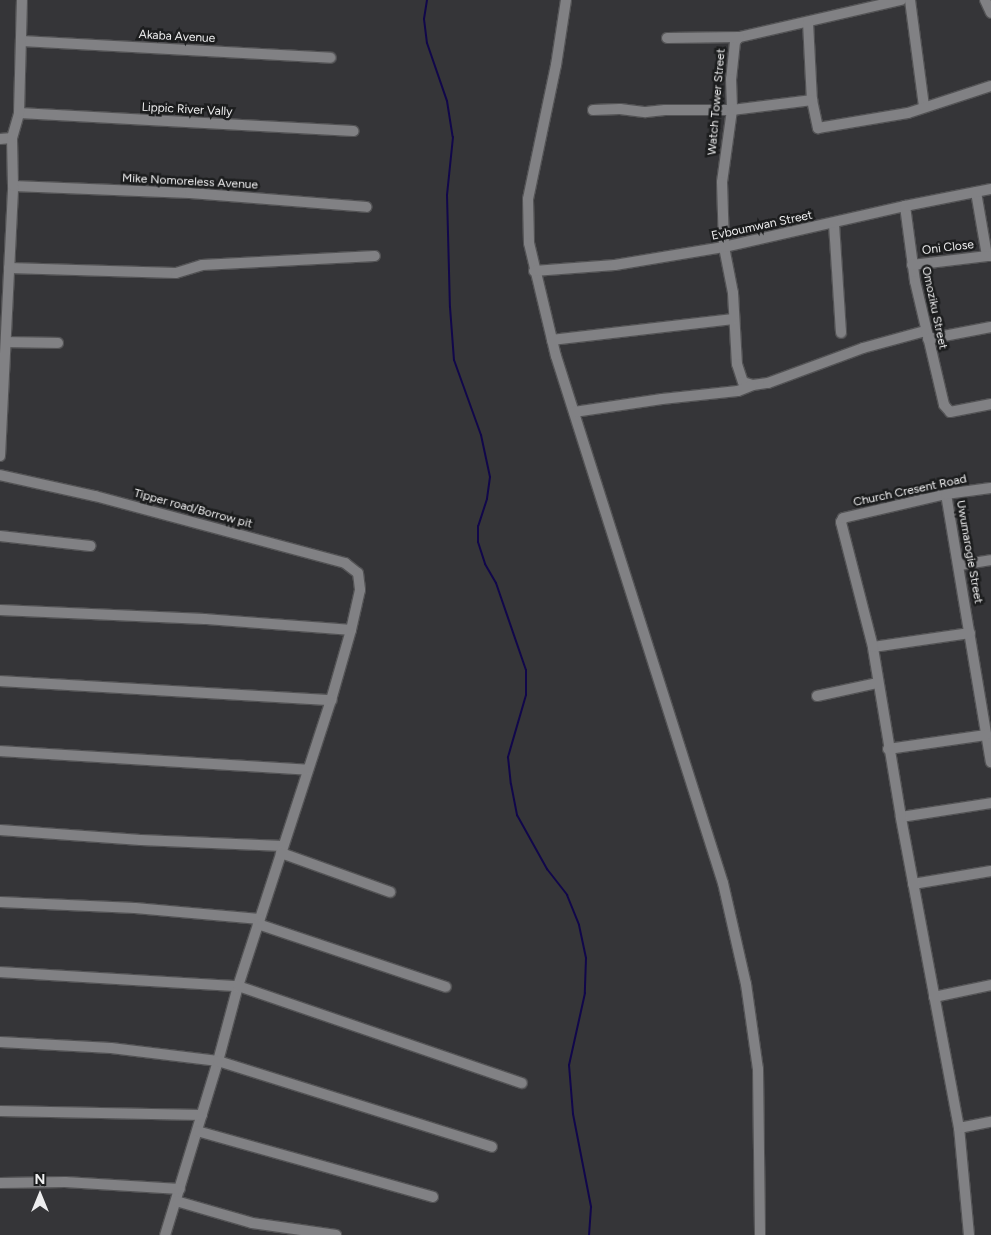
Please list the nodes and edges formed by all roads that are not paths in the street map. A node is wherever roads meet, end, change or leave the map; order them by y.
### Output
1 (22, 0) edge
2 (566, 0) edge
3 (901, 0) edge
4 (910, 0) edge
5 (985, 0) edge
6 (991, 13) edge
7 (808, 22) junction
8 (739, 37) junction
9 (667, 38) dead end
10 (22, 41) junction
11 (331, 58) dead end
12 (991, 86) edge
13 (812, 100) junction
14 (924, 107) junction
15 (593, 110) dead end
16 (732, 110) junction
17 (19, 113) junction
18 (354, 131) dead end
19 (12, 138) junction
20 (0, 139) edge
21 (13, 186) junction
22 (991, 189) edge
23 (976, 192) junction
24 (366, 206) dead end
25 (906, 206) junction
26 (834, 224) junction
27 (5, 231) edge
28 (724, 247) junction
29 (375, 256) dead end
30 (989, 256) edge
31 (912, 265) junction
32 (9, 268) junction
33 (534, 270) junction
34 (4, 302) edge
35 (733, 319) junction
36 (991, 327) edge
37 (841, 333) dead end
38 (926, 335) junction
39 (552, 340) junction
40 (7, 342) junction
41 (58, 343) dead end
42 (3, 377) edge
43 (753, 385) junction
44 (991, 404) edge
45 (574, 412) junction
46 (1, 418) edge
47 (0, 456) edge
48 (0, 475) edge
49 (991, 488) edge
50 (946, 494) junction
51 (0, 536) edge
52 (90, 546) dead end
53 (991, 560) edge
54 (960, 565) junction
55 (0, 610) edge
56 (351, 630) junction
57 (970, 633) junction
58 (873, 647) junction
59 (0, 682) edge
60 (877, 683) junction
61 (164, 690) dead end
62 (817, 696) dead end
63 (331, 700) junction
64 (986, 735) junction
65 (888, 749) junction
66 (0, 752) edge
67 (991, 762) edge
68 (159, 766) dead end
69 (307, 770) junction
70 (991, 803) edge
71 (901, 817) junction
72 (0, 830) edge
73 (282, 849) junction
74 (991, 871) edge
75 (913, 884) junction
76 (390, 892) dead end
77 (0, 902) edge
78 (259, 921) junction
79 (0, 972) edge
80 (991, 985) edge
81 (238, 986) junction
82 (446, 987) dead end
83 (934, 996) junction
84 (0, 1042) edge
85 (218, 1061) junction
86 (522, 1083) dead end
87 (0, 1111) edge
88 (202, 1114) junction
89 (991, 1122) edge
90 (959, 1128) junction
91 (197, 1131) junction
92 (492, 1147) dead end
93 (0, 1183) edge
94 (180, 1189) junction
95 (433, 1197) dead end
96 (176, 1201) junction
97 (165, 1235) edge
98 (336, 1235) edge
99 (760, 1235) edge
100 (969, 1235) edge

1 - 10 street
2 - 33 street
3 - 7 street, Watch Tower Street
4 - 14 street
5 - 6 street
7 - 8 street, Watch Tower Street
7 - 13 street
8 - 9 street
8 - 16 street, Watch Tower Street
10 - 11 street, Akaba Avenue
10 - 17 street
12 - 14 street
13 - 14 street
13 - 16 street
15 - 16 street
16 - 28 street, Watch Tower Street
17 - 18 street, Lippic River Vally
17 - 19 street
19 - 20 street
19 - 21 street
21 - 24 street, Mike Nomoreless Avenue
21 - 27 street
22 - 23 street, Evboumwan Street
23 - 25 street, Evboumwan Street
23 - 30 street
25 - 26 street, Evboumwan Street
25 - 31 street, Omoziku Street
26 - 28 street, Evboumwan Street
26 - 37 street
27 - 32 street
28 - 33 street, Evboumwan Street
28 - 35 street, Watch Tower Street
29 - 32 street
30 - 31 street, Oni Close
31 - 38 street, Omoziku Street
32 - 34 street
33 - 39 street
34 - 40 street
35 - 39 street
35 - 43 street, Watch Tower Street
36 - 38 street
38 - 43 street
38 - 44 street, Omoziku Street
39 - 45 street
40 - 41 street
40 - 42 street
42 - 46 street
43 - 45 street
45 - 99 street
46 - 47 street
48 - 56 street, Tipper road/Borrow pit
49 - 50 street, Church Cresent Road
50 - 54 street, Uwumarogie Street
50 - 58 street, Church Cresent Road
51 - 52 street
53 - 54 street
54 - 57 street, Uwumarogie Street
55 - 56 street
56 - 63 street
57 - 58 street
57 - 64 street, Uwumarogie Street
58 - 60 street
59 - 61 street
59 - 63 street
60 - 62 street
60 - 65 street
63 - 69 street
64 - 65 street
64 - 67 street, Uwumarogie Street
65 - 71 street
66 - 68 street
66 - 69 street
69 - 73 street
70 - 71 street
71 - 75 street
72 - 73 street
73 - 76 street
73 - 78 street
74 - 75 street
75 - 83 street
77 - 78 street
78 - 81 street
78 - 82 street
79 - 81 street
80 - 83 street
81 - 85 street
81 - 86 street
83 - 90 street
84 - 85 street
85 - 88 street
85 - 92 street
87 - 88 street
88 - 91 street
89 - 90 street
90 - 100 street
91 - 94 street
91 - 95 street
93 - 94 street
94 - 96 street
96 - 97 street
96 - 98 street

